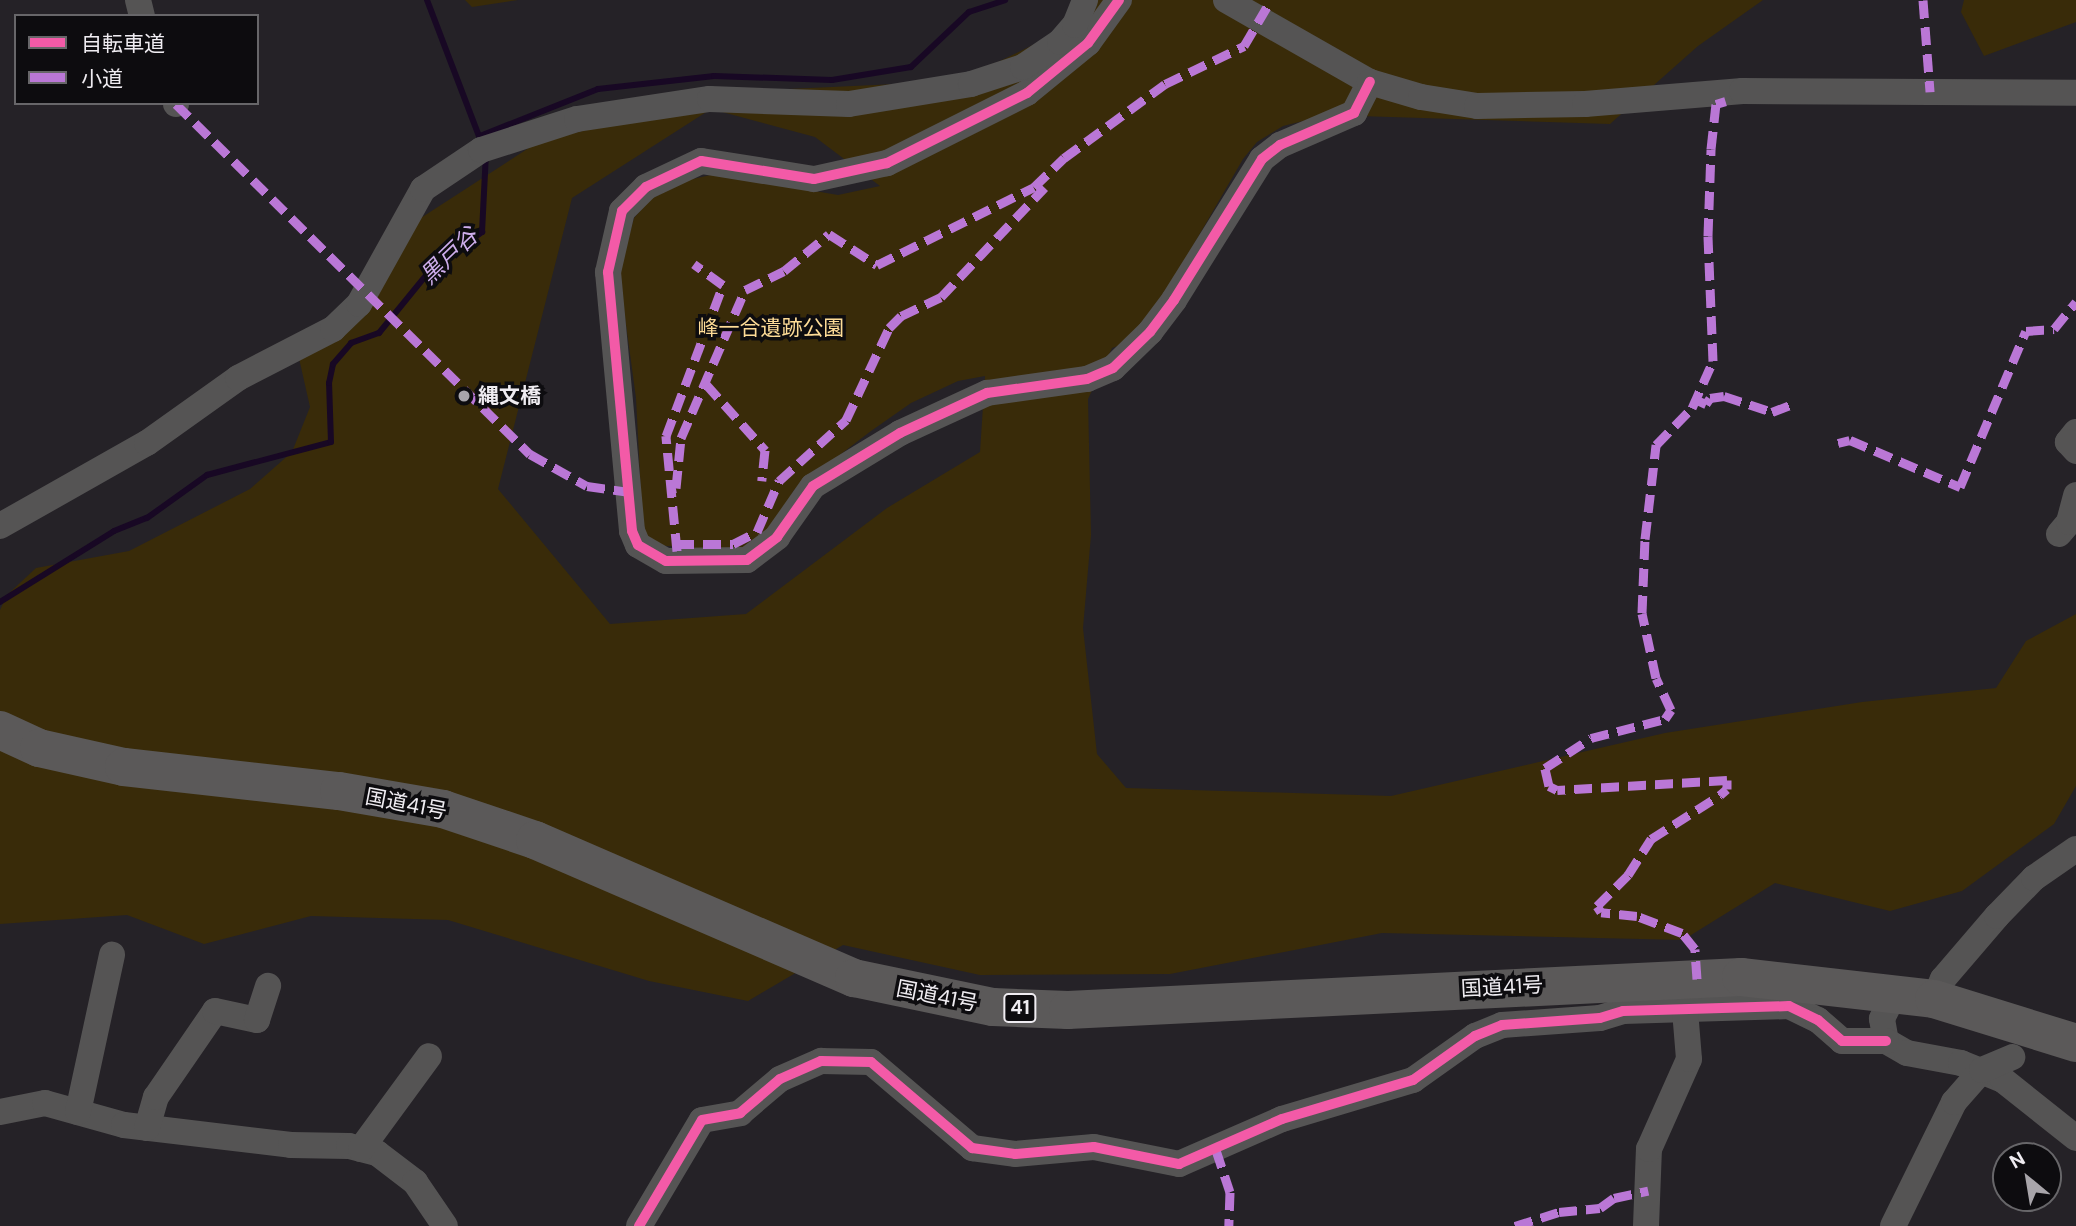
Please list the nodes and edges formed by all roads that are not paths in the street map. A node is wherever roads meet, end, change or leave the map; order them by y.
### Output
1 (1085, 0) edge
2 (1119, 0) edge
3 (1226, 0) edge
4 (1370, 82) junction
5 (2076, 93) edge
6 (2076, 432) edge
7 (2076, 451) edge
8 (2076, 495) edge
9 (0, 526) edge
10 (2059, 534) dead end
11 (0, 730) edge
12 (2076, 849) edge
13 (111, 955) dead end
14 (268, 986) dead end
15 (1896, 991) junction
16 (1934, 999) junction
17 (1685, 1010) junction
18 (2075, 1028) edge
19 (1886, 1041) junction
20 (429, 1056) dead end
21 (2012, 1057) dead end
22 (1982, 1070) junction
23 (0, 1112) edge
24 (78, 1112) junction
25 (147, 1128) junction
26 (2076, 1138) edge
27 (361, 1149) junction
28 (445, 1226) edge
29 (639, 1226) edge
30 (1646, 1226) edge
31 (1893, 1226) edge

1 - 9 street
2 - 4 street
3 - 4 street
4 - 5 street
6 - 7 street
8 - 10 street
11 - 15 highway, 国道41号 / 41
12 - 16 street
13 - 24 street
14 - 25 street
15 - 16 highway, 国道41号 / 41
15 - 19 street
16 - 18 highway, 国道41号 / 41
17 - 19 street
17 - 29 street
17 - 30 street
19 - 22 street
20 - 27 street
21 - 22 street
22 - 26 street
22 - 31 street
23 - 24 street
24 - 25 street
25 - 27 street
27 - 28 street

